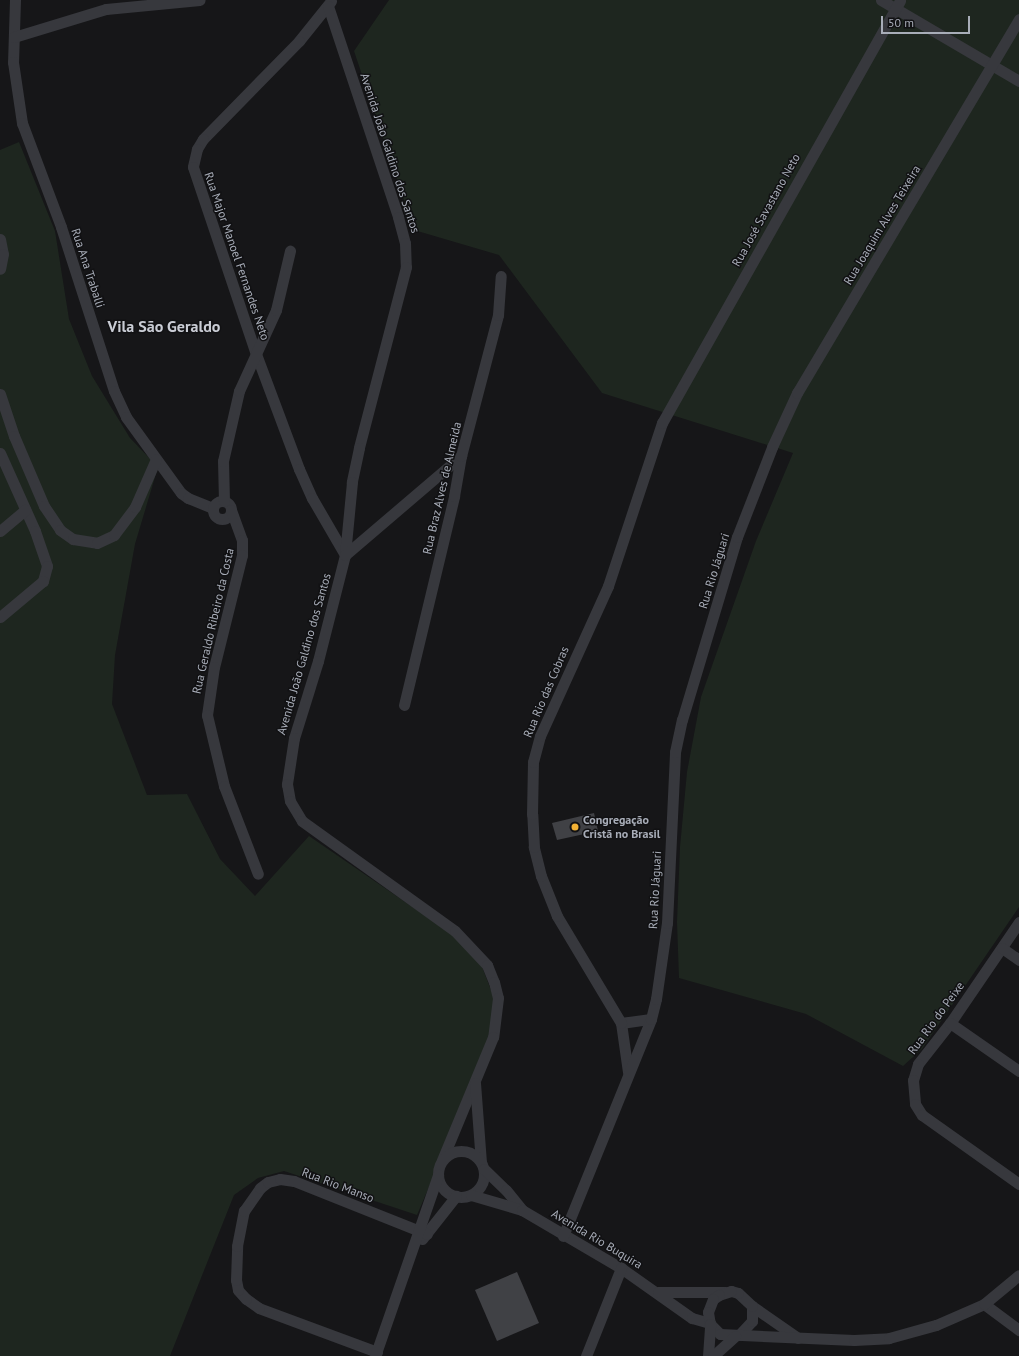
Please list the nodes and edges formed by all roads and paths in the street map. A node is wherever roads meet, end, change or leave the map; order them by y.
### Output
1 (15, 0) edge
2 (200, 0) edge
3 (881, 0) edge
4 (330, 3) edge
5 (897, 4) edge
6 (1019, 19) edge
7 (14, 37) junction
8 (992, 66) junction
9 (1019, 81) edge
10 (0, 239) edge
11 (290, 252) dead end
12 (0, 268) edge
13 (501, 276) dead end
14 (256, 354) junction
15 (0, 394) edge
16 (658, 434) joint
17 (772, 447) joint
18 (0, 453) edge
19 (461, 456) junction
20 (156, 459) junction
21 (224, 501) junction
22 (213, 508) junction
23 (25, 510) junction
24 (232, 510) junction
25 (222, 520) junction
26 (0, 531) edge
27 (240, 535) junction
28 (345, 555) junction
29 (0, 617) edge
30 (404, 705) dead end
31 (258, 874) dead end
32 (1019, 922) edge
33 (1002, 948) junction
34 (1019, 960) edge
35 (651, 1019) junction
36 (621, 1023) junction
37 (950, 1023) junction
38 (1019, 1071) edge
39 (628, 1072) junction
40 (475, 1083) junction
41 (442, 1160) junction
42 (482, 1166) junction
43 (438, 1174) junction
44 (1019, 1184) edge
45 (470, 1195) junction
46 (456, 1196) junction
47 (522, 1210) junction
48 (422, 1232) junction
49 (563, 1236) junction
50 (621, 1268) junction
51 (1019, 1275) edge
52 (658, 1292) junction
53 (725, 1292) junction
54 (984, 1304) junction
55 (752, 1306) junction
56 (710, 1324) junction
57 (1019, 1330) edge
58 (737, 1335) junction
59 (798, 1339) junction
60 (376, 1354) edge
61 (586, 1356) edge
62 (708, 1356) edge
63 (713, 1356) edge

1 - 7 street, Rua Ana Traballi
2 - 7 street
3 - 5 street
4 - 14 street, Rua Major Manoel Fernandes Neto
4 - 28 street, Avenida João Galdino dos Santos
5 - 8 street
5 - 16 street, Rua José Savastano Neto
6 - 8 street, Rua Joaquim Alves Teixeira
7 - 20 street, Rua Ana Traballi
8 - 9 street
8 - 17 street, Rua Joaquim Alves Teixeira
10 - 12 street
11 - 14 street
13 - 19 street, Rua Braz Alves de Almeida
14 - 21 street
14 - 28 street, Rua Major Manoel Fernandes Neto
15 - 20 street
16 - 36 street, Rua Rio das Cobras
17 - 35 street, Rua Rio Jáguari
18 - 23 street
19 - 28 street
19 - 30 street, Rua Braz Alves de Almeida
20 - 22 street, Rua Ana Traballi
21 - 22 street
21 - 24 street
22 - 25 street
23 - 26 street
23 - 29 street
24 - 25 street
24 - 27 street, Rua Geraldo Ribeiro da Costa
25 - 27 street
27 - 31 street, Rua Geraldo Ribeiro da Costa
28 - 40 street, Avenida João Galdino dos Santos
32 - 33 street, Rua Rio do Peixe
33 - 34 street
33 - 37 street, Rua Rio do Peixe
35 - 36 street
35 - 39 street, Rua Rio Jáguari
36 - 39 street, Rua Rio das Cobras
37 - 38 street
37 - 44 street, Rua Rio do Peixe
39 - 49 street, Rua Rio Jáguari
40 - 41 street, Avenida João Galdino dos Santos
40 - 42 street
41 - 42 street
41 - 43 street
42 - 45 street
42 - 47 street
43 - 46 street
43 - 48 street
45 - 46 street
45 - 47 street
46 - 48 street
47 - 49 street, Avenida Rio Buquira
48 - 60 street
48 - 60 street, Rua Rio Manso
49 - 50 street, Avenida Rio Buquira
50 - 52 street, Avenida Rio Buquira
50 - 61 street
51 - 54 street
52 - 53 street
52 - 56 street, Avenida Rio Buquira
53 - 55 street
53 - 56 street
54 - 57 street
54 - 59 street
55 - 58 street
55 - 59 street
56 - 58 street
56 - 62 street
58 - 59 street
58 - 63 street

